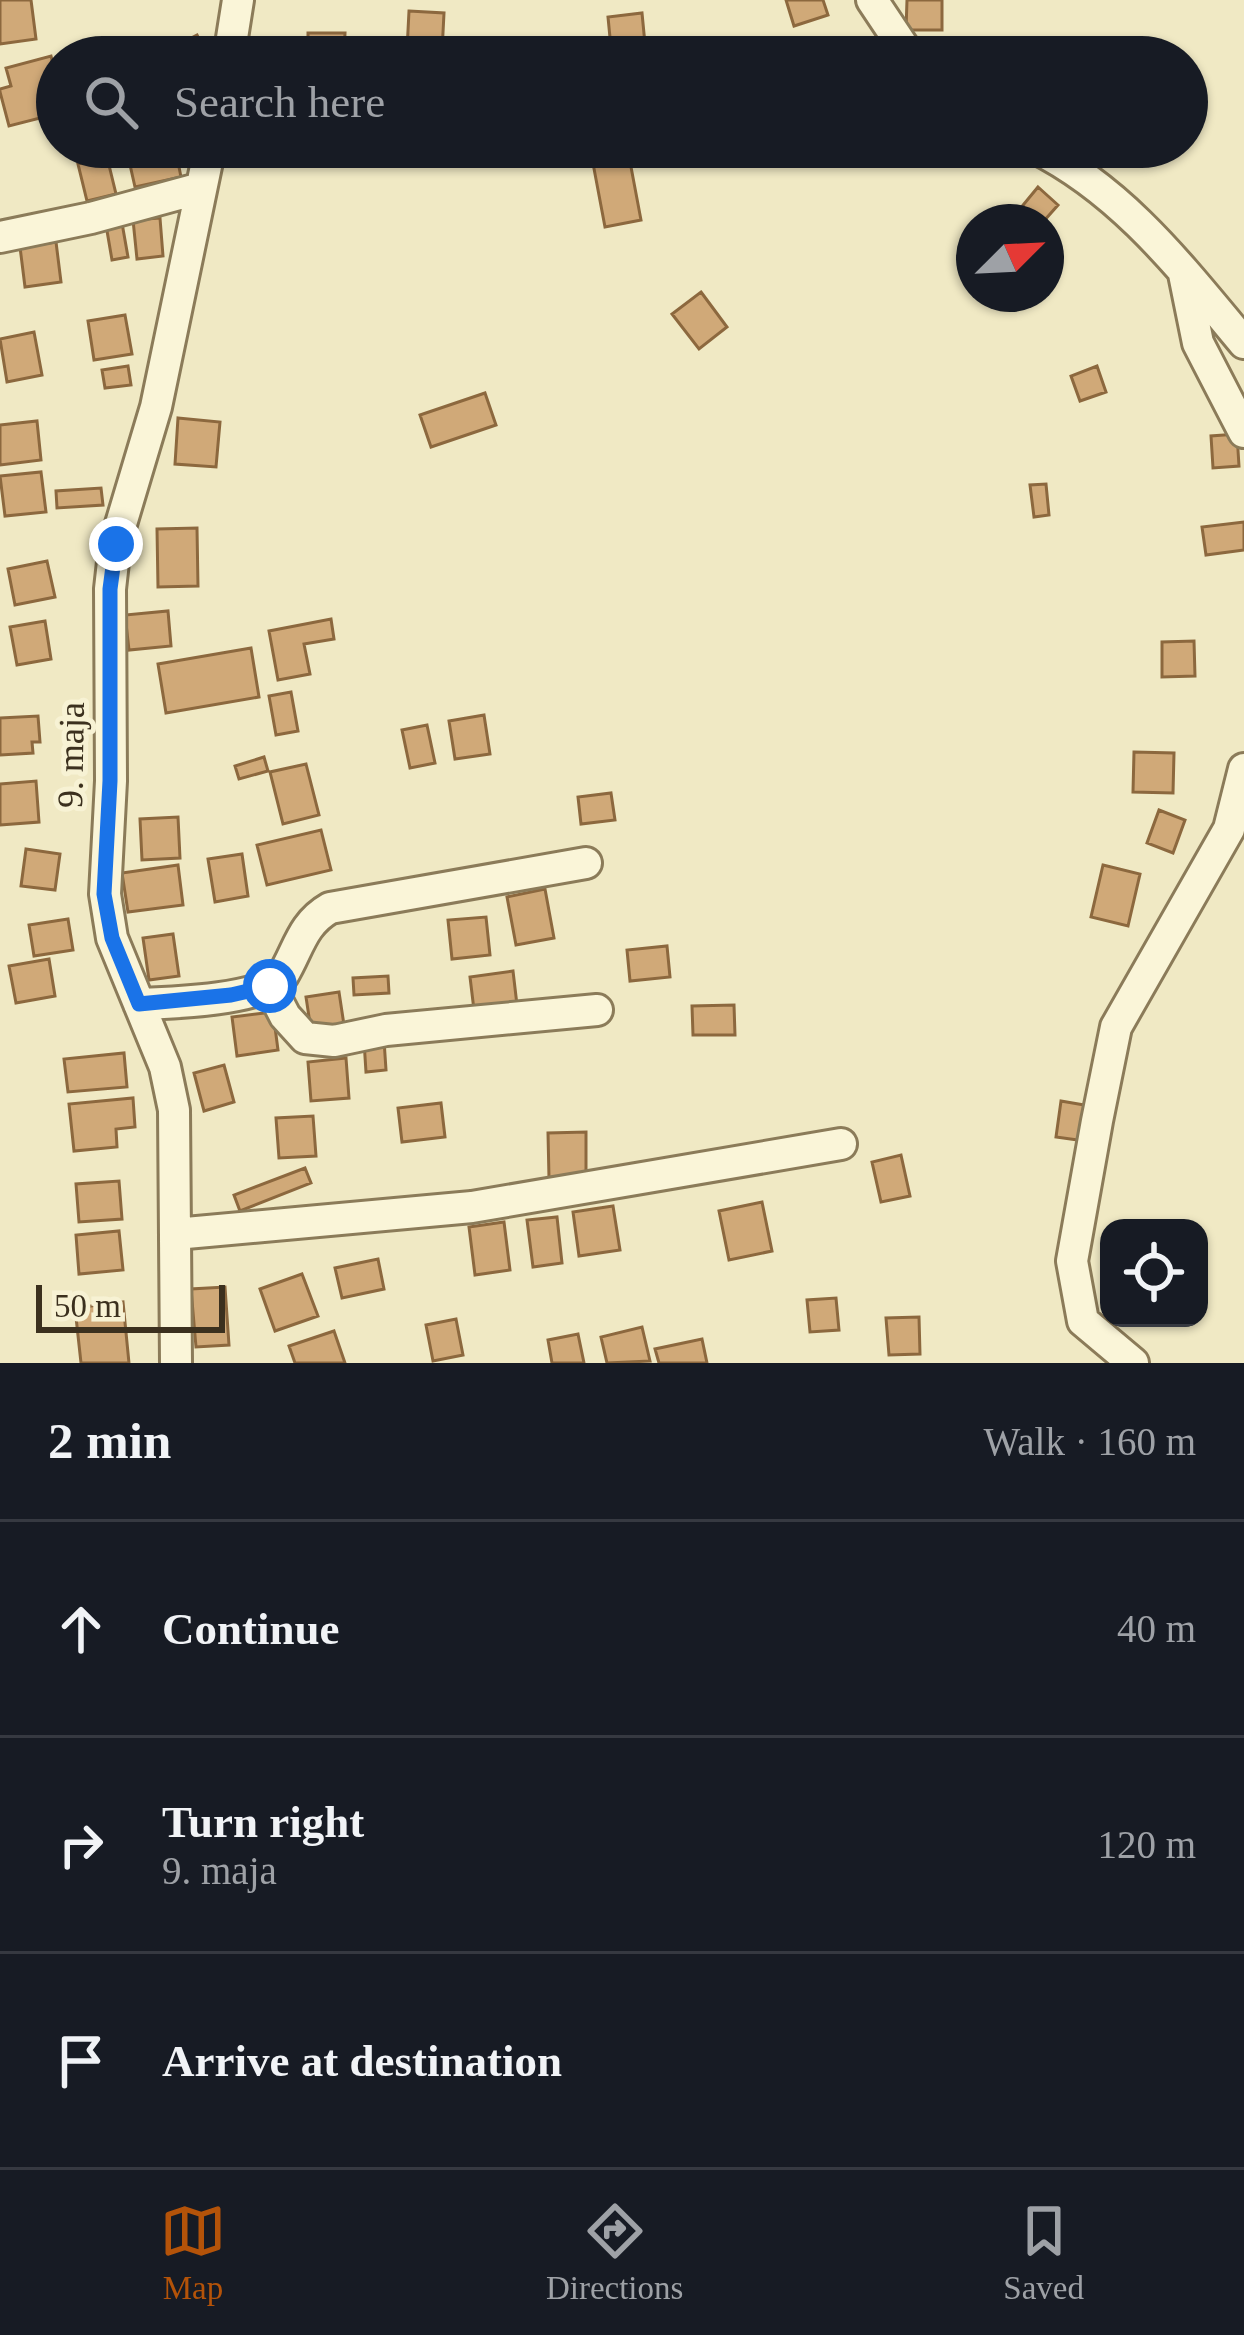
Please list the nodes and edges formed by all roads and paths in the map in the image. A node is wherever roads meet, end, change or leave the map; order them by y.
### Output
1 (238, 0) edge
2 (872, 0) edge
3 (232, 36) edge
4 (896, 36) edge
5 (205, 168) edge
6 (1073, 168) edge
7 (201, 188) junction
8 (0, 237) edge
9 (1183, 268) junction
10 (1244, 343) edge
11 (1244, 432) edge
12 (1244, 769) edge
13 (586, 863) dead end
14 (270, 986) junction
15 (139, 1004) junction
16 (597, 1010) dead end
17 (842, 1144) dead end
18 (175, 1234) junction
19 (176, 1363) edge
20 (1133, 1363) edge

1 - 3 street
2 - 4 street
5 - 7 street, 9. maja
6 - 9 street
7 - 8 street
7 - 15 street, 9. maja
9 - 10 street
9 - 11 street
12 - 20 street
13 - 14 street
14 - 15 street
14 - 16 street
15 - 18 street, 9. maja
17 - 18 street
18 - 19 street, 9. maja

